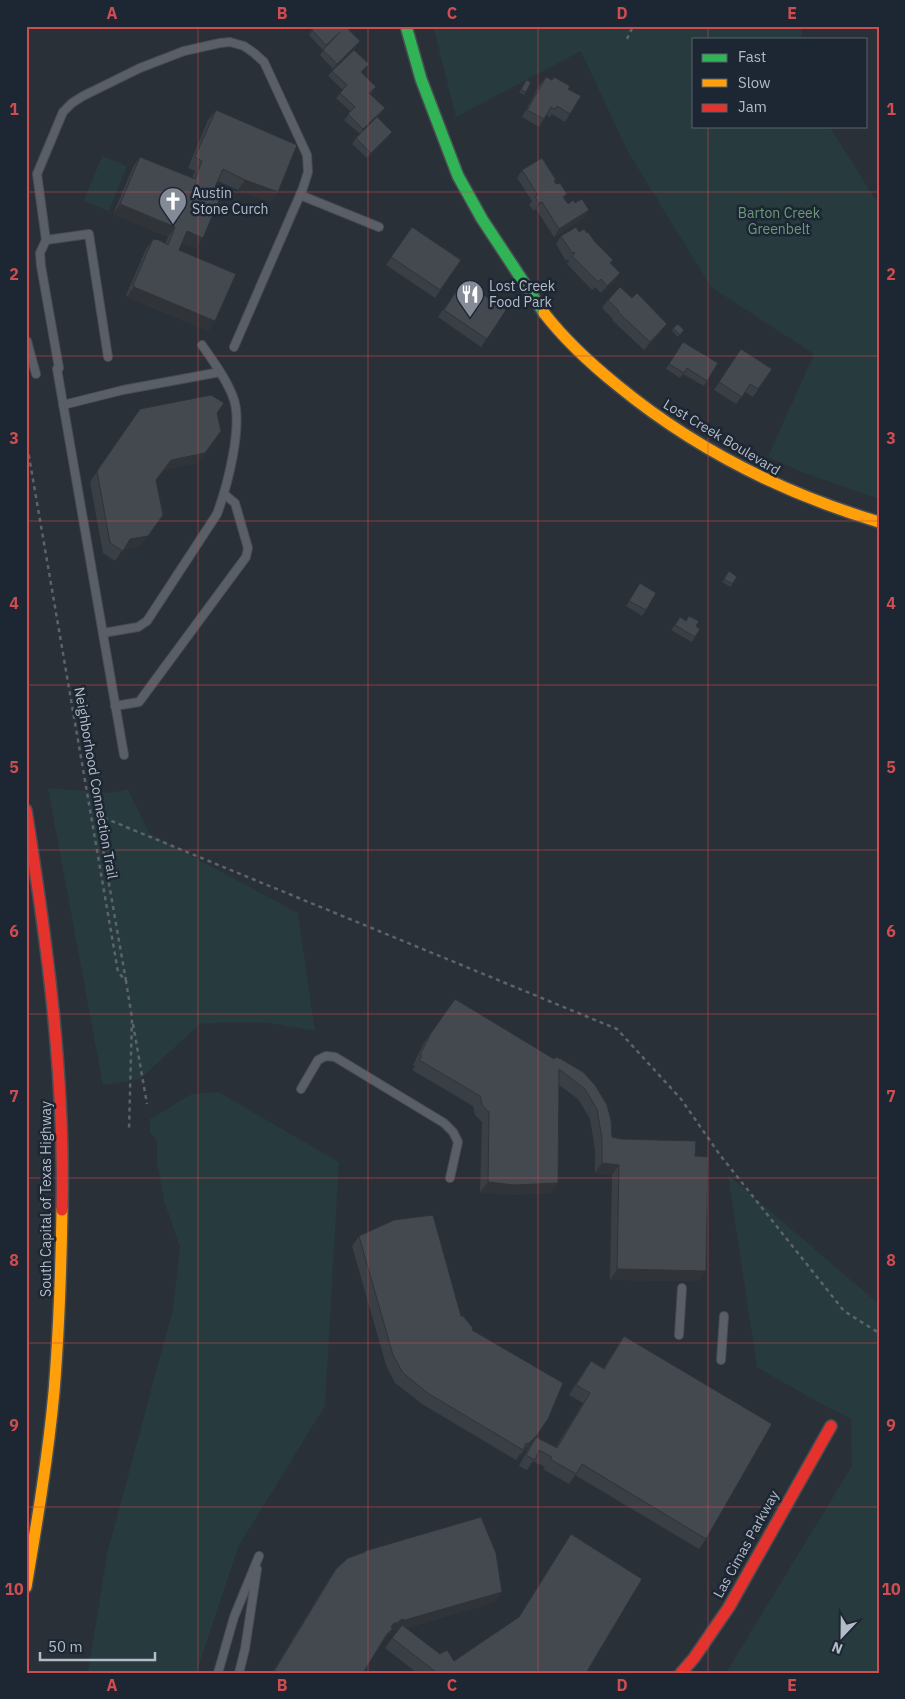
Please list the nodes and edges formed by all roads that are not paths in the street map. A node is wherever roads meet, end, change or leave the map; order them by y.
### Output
1 (406, 26) edge
2 (300, 195) junction
3 (379, 227) dead end
4 (46, 240) junction
5 (26, 341) edge
6 (202, 344) dead end
7 (234, 348) dead end
8 (108, 357) dead end
9 (220, 372) junction
10 (36, 374) dead end
11 (63, 405) junction
12 (224, 494) junction
13 (879, 522) edge
14 (103, 633) junction
15 (115, 706) junction
16 (124, 755) dead end
17 (26, 810) edge
18 (301, 1089) dead end
19 (450, 1178) dead end
20 (682, 1288) dead end
21 (724, 1316) dead end
22 (679, 1335) dead end
23 (721, 1360) dead end
24 (831, 1426) dead end
25 (26, 1587) edge
26 (218, 1673) edge
27 (239, 1673) edge
28 (681, 1673) edge

1 - 13 main road, Lost Creek Boulevard
2 - 3 lane
2 - 4 lane
2 - 7 lane
4 - 8 lane
4 - 11 lane
5 - 10 lane
6 - 9 lane
9 - 11 lane
9 - 12 lane
11 - 14 lane
12 - 14 lane
12 - 15 lane
14 - 15 lane
15 - 16 lane
17 - 25 main road, South Capital of Texas Highway
18 - 19 lane
20 - 22 lane
21 - 23 lane
24 - 28 main road, Las Cimas Parkway
26 - 27 lane

